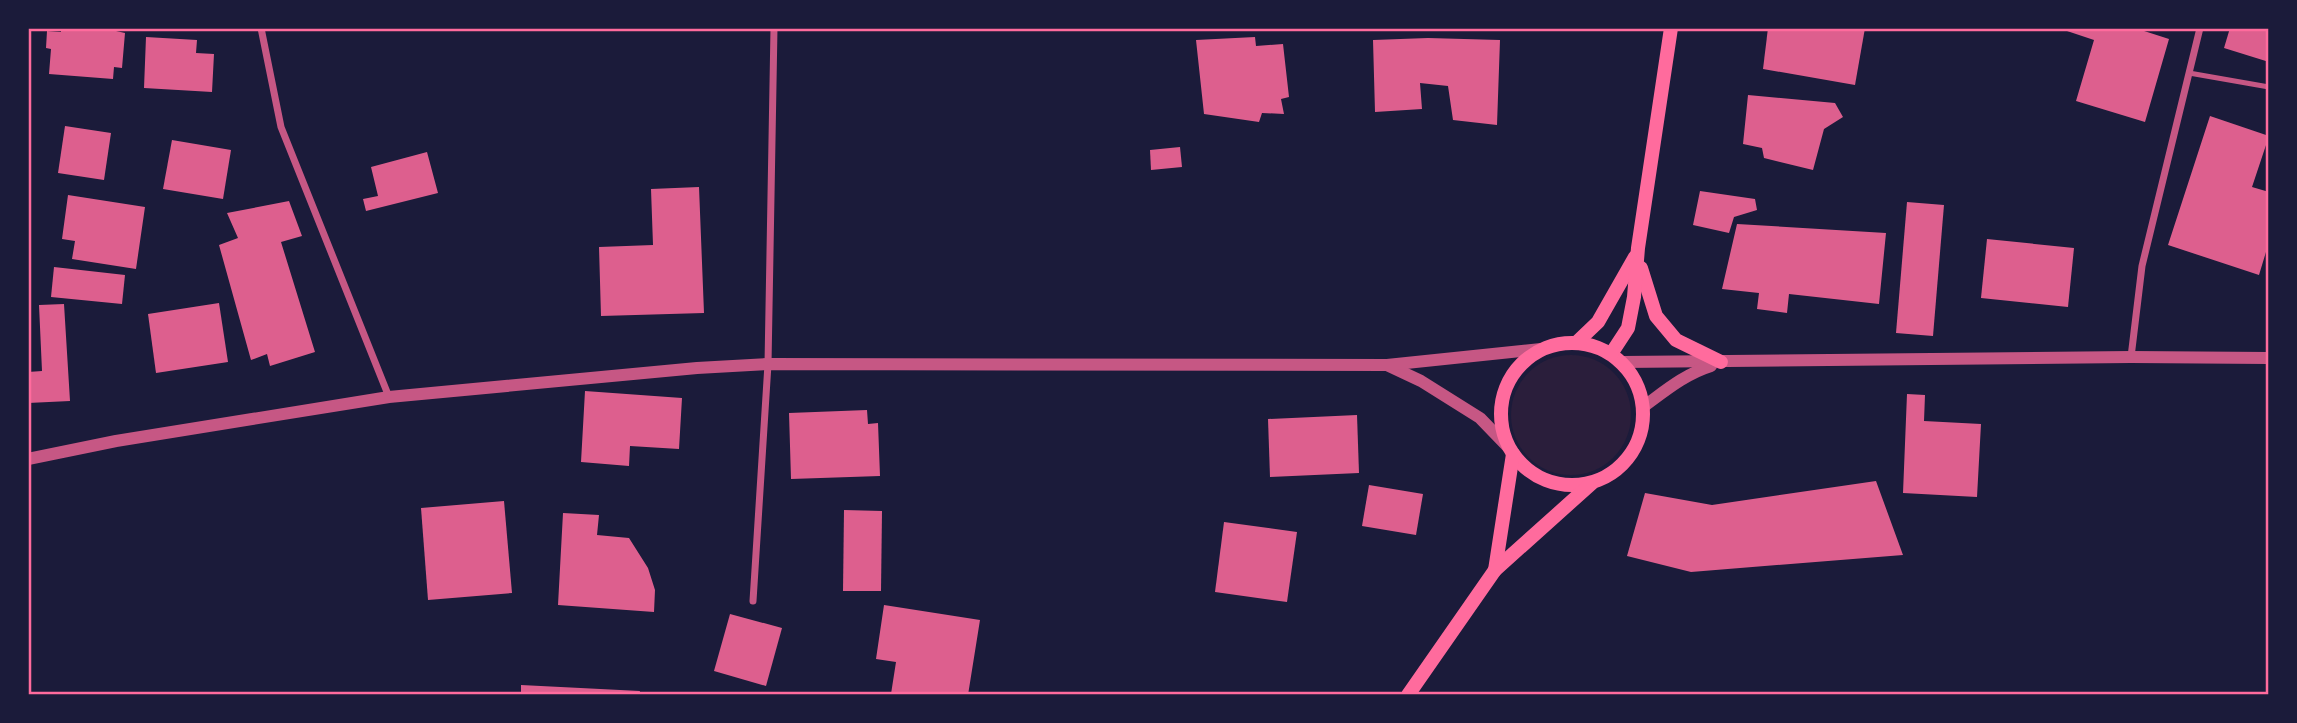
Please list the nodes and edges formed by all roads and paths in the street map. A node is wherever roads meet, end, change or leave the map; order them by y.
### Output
1 (261, 28) edge
2 (774, 28) edge
3 (1671, 28) edge
4 (2200, 28) edge
5 (2189, 73) junction
6 (2269, 87) edge
7 (1638, 253) junction
8 (1576, 343) junction
9 (1541, 349) junction
10 (2131, 357) junction
11 (1616, 358) junction
12 (2269, 358) edge
13 (1721, 362) junction
14 (768, 364) junction
15 (1387, 365) junction
16 (389, 397) junction
17 (1643, 407) junction
18 (1511, 450) junction
19 (28, 459) edge
20 (1594, 482) junction
21 (1495, 570) junction
22 (753, 601) dead end
23 (1408, 695) edge

1 - 16 street
2 - 14 street
3 - 7 main road
4 - 5 street
5 - 6 lane
5 - 10 street
7 - 8 main road
7 - 11 main road
7 - 13 main road
8 - 9 main road
8 - 11 main road
9 - 15 street
9 - 18 main road
10 - 12 street
10 - 13 street
11 - 13 street
11 - 17 main road
13 - 17 street
14 - 15 street
14 - 16 street
14 - 22 street
15 - 18 street
16 - 19 street
17 - 20 main road
18 - 20 main road
18 - 21 main road
20 - 21 main road
21 - 23 main road

